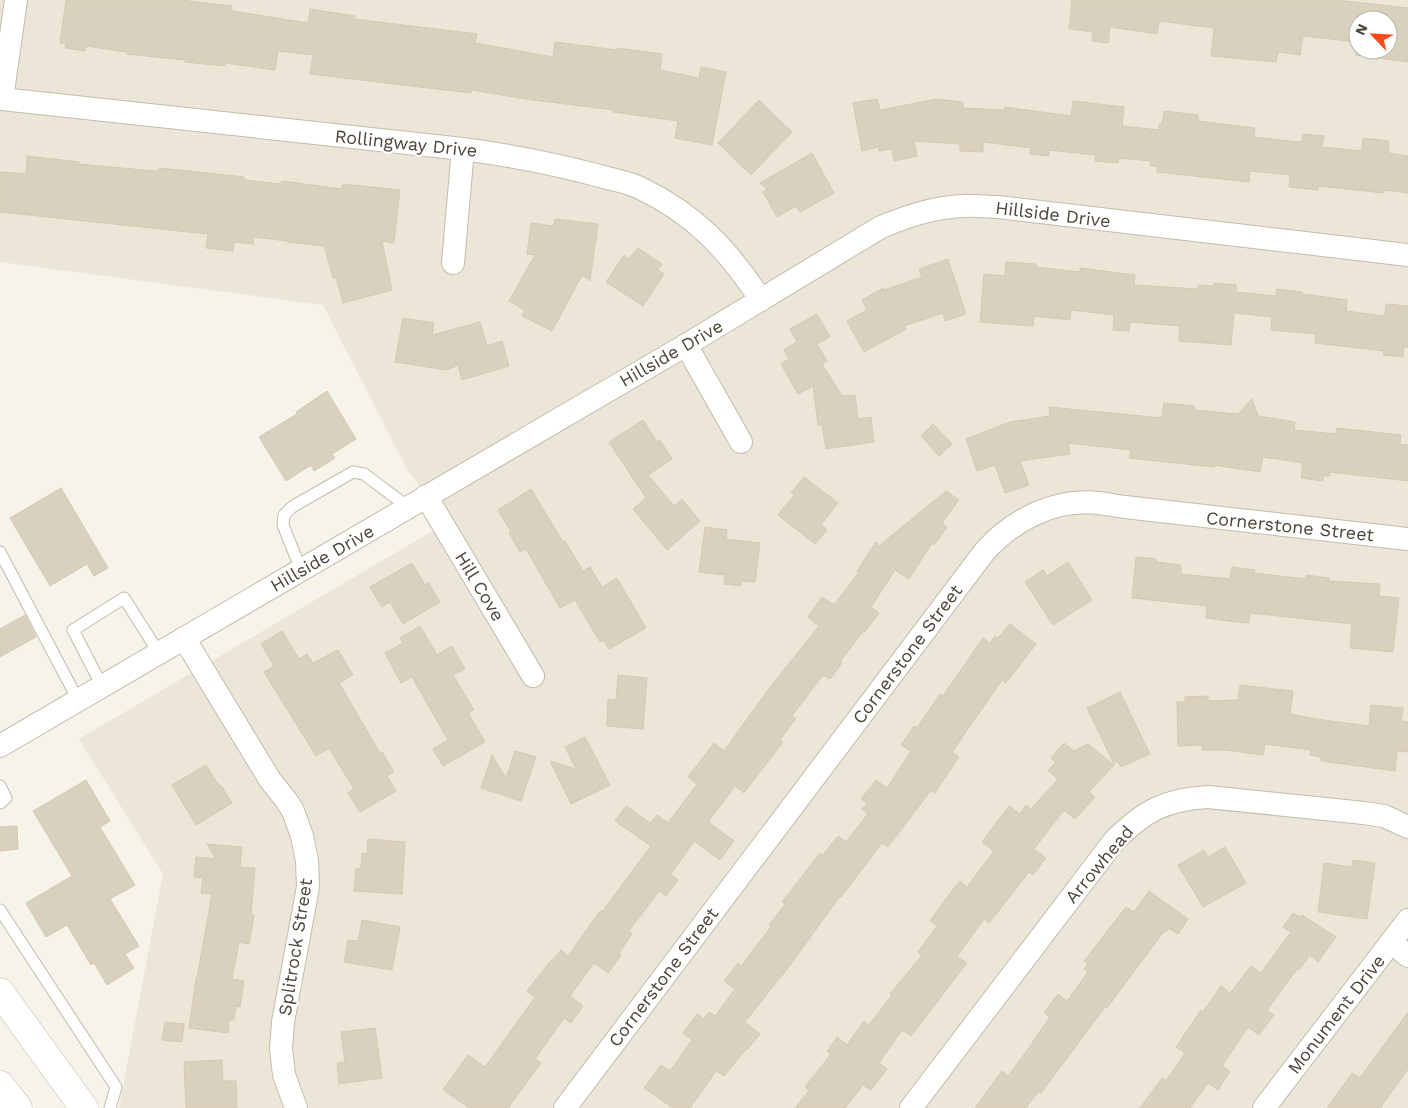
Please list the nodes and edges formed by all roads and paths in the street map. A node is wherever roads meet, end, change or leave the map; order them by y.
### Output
1 (16, 0) edge
2 (463, 149) junction
3 (1408, 255) edge
4 (453, 263) dead end
5 (761, 300) junction
6 (686, 344) junction
7 (741, 442) dead end
8 (417, 501) junction
9 (1408, 539) edge
10 (0, 552) edge
11 (301, 570) junction
12 (184, 638) junction
13 (159, 653) junction
14 (533, 676) dead end
15 (102, 686) junction
16 (78, 700) junction
17 (0, 746) edge
18 (0, 786) edge
19 (0, 803) edge
20 (1408, 827) edge
21 (0, 910) edge
22 (1408, 920) edge
23 (1400, 949) edge
24 (0, 992) edge
25 (0, 1085) edge
26 (18, 1108) edge
27 (84, 1108) edge
28 (110, 1108) edge
29 (296, 1108) edge
30 (564, 1108) edge
31 (912, 1108) edge
32 (1264, 1108) edge

1 - 2 street, Rollingway Drive
2 - 4 street
2 - 5 street, Rollingway Drive
3 - 5 street, Hillside Drive
5 - 6 street, Hillside Drive
6 - 7 street
6 - 8 street, Hillside Drive
8 - 11 street, Hillside Drive
8 - 11 lane
8 - 14 street, Hill Cove
9 - 30 street, Cornerstone Street
10 - 16 lane
11 - 12 street, Hillside Drive
12 - 13 street, Hillside Drive
12 - 29 street, Splitrock Street
13 - 15 street, Hillside Drive
13 - 15 lane
15 - 16 street, Hillside Drive
16 - 17 street, Hillside Drive
18 - 19 lane
20 - 31 street, Arrowhead
21 - 28 lane
22 - 23 street, Monument Drive
23 - 32 street, Monument Drive
24 - 27 street
25 - 26 street

